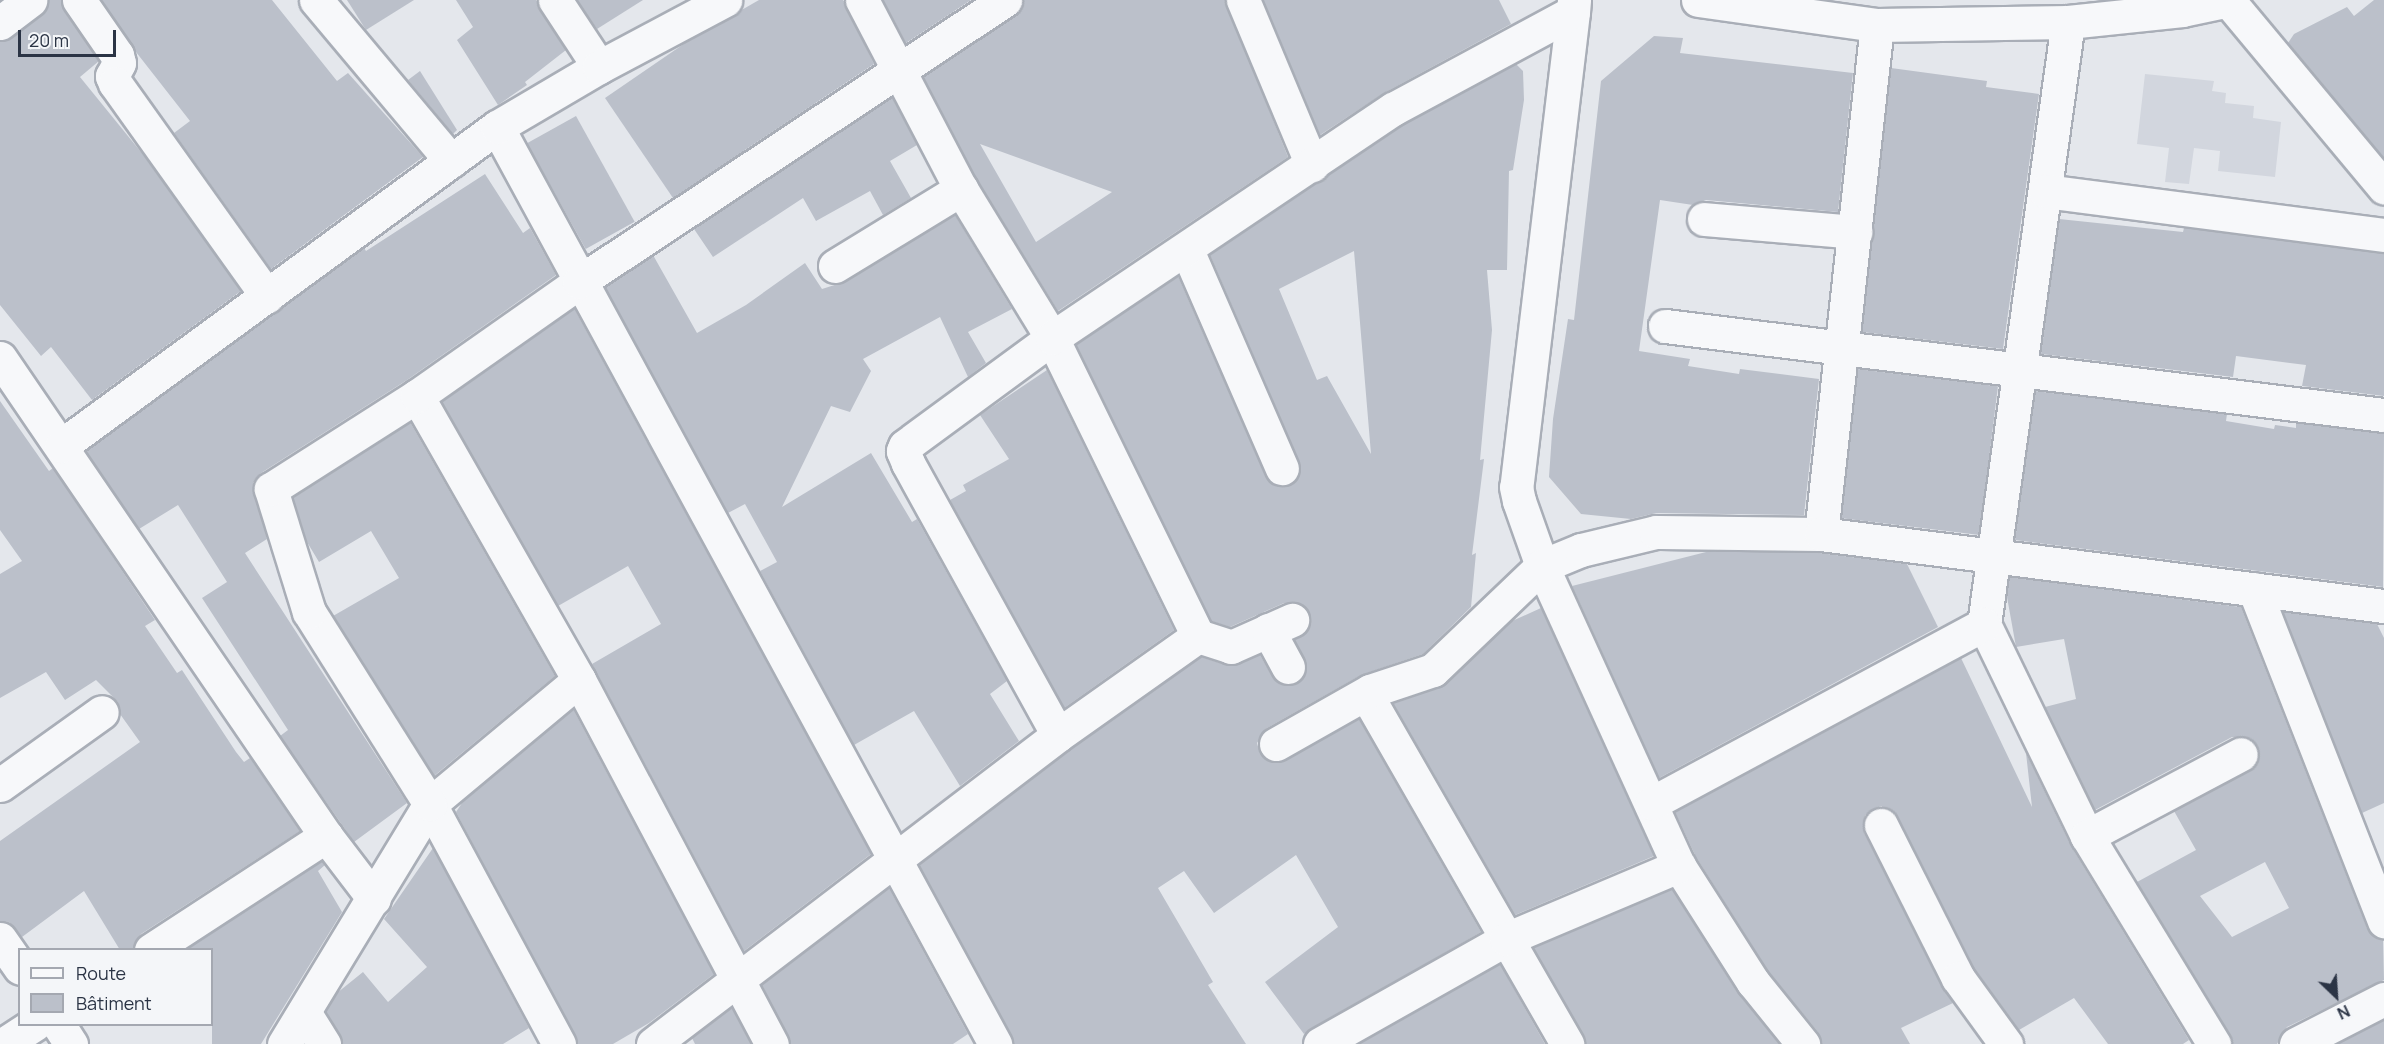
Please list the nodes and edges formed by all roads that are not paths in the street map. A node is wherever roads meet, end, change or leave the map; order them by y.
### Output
1 (30, 0) edge
2 (79, 0) edge
3 (316, 0) edge
4 (555, 0) edge
5 (725, 0) edge
6 (862, 0) edge
7 (1005, 0) edge
8 (1243, 0) edge
9 (1698, 0) edge
10 (2229, 0) edge
11 (1573, 6) edge
12 (2146, 7) edge
13 (2068, 22) junction
14 (0, 23) edge
15 (1877, 26) junction
16 (599, 67) junction
17 (899, 72) junction
18 (497, 127) junction
19 (452, 161) junction
20 (1312, 165) junction
21 (2384, 187) edge
22 (962, 189) junction
23 (2045, 191) junction
24 (1704, 219) dead end
25 (1855, 232) junction
26 (2384, 235) edge
27 (1187, 250) junction
28 (835, 266) dead end
29 (579, 282) junction
30 (267, 296) junction
31 (1665, 326) dead end
32 (1052, 338) junction
33 (1842, 348) junction
34 (0, 358) edge
35 (2020, 370) junction
36 (417, 396) junction
37 (2384, 415) edge
38 (61, 446) junction
39 (1282, 468) dead end
40 (1821, 534) junction
41 (1994, 556) junction
42 (1542, 567) junction
43 (2254, 589) junction
44 (2383, 607) edge
45 (1984, 624) junction
46 (1198, 636) junction
47 (1288, 667) dead end
48 (579, 680) junction
49 (1366, 694) junction
50 (102, 712) dead end
51 (1058, 735) junction
52 (1276, 744) dead end
53 (2241, 754) dead end
54 (0, 784) edge
55 (1652, 803) junction
56 (430, 804) junction
57 (1881, 825) dead end
58 (326, 836) junction
59 (2087, 836) junction
60 (893, 861) junction
61 (1679, 866) junction
62 (374, 899) junction
63 (2384, 921) edge
64 (0, 939) edge
65 (1506, 939) junction
66 (154, 948) edge
67 (18, 965) edge
68 (736, 978) junction
69 (2384, 999) edge
70 (304, 1012) junction
71 (31, 1026) edge
72 (59, 1026) edge
73 (1365, 1032) edge
74 (4, 1044) edge
75 (71, 1044) edge
76 (284, 1044) edge
77 (324, 1044) edge
78 (559, 1044) edge
79 (653, 1044) edge
80 (772, 1044) edge
81 (994, 1044) edge
82 (1320, 1044) edge
83 (1567, 1044) edge
84 (1803, 1044) edge
85 (2006, 1044) edge
86 (2214, 1044) edge
87 (2296, 1044) edge

1 - 14 street
2 - 30 street
3 - 19 street
4 - 16 street
5 - 16 street
6 - 17 street
7 - 17 street
8 - 20 street
9 - 15 street
10 - 12 street
10 - 21 street
11 - 20 street
11 - 42 street
12 - 13 street
13 - 15 street
13 - 23 street
15 - 25 street
16 - 18 street
17 - 22 street
17 - 29 street
18 - 19 street
18 - 29 street
19 - 30 street
20 - 27 street
22 - 28 street
22 - 32 street
23 - 26 street
23 - 35 street
24 - 25 street
25 - 33 street
27 - 32 street
27 - 39 street
29 - 36 street
29 - 60 street
30 - 38 street
31 - 33 street
32 - 46 street
32 - 51 street
33 - 35 street
33 - 40 street
34 - 38 street
35 - 37 street
35 - 41 street
36 - 48 street
36 - 56 street
38 - 58 street
40 - 41 street
40 - 42 street
41 - 43 street
41 - 45 street
42 - 49 street
42 - 55 street
43 - 44 street
43 - 63 street
45 - 55 street
45 - 59 street
46 - 47 street
46 - 51 street
48 - 56 street
48 - 68 street
49 - 52 street
49 - 65 street
50 - 54 street
51 - 60 street
53 - 59 street
55 - 61 street
56 - 62 street
56 - 78 street
57 - 85 street
58 - 62 street
58 - 66 street
59 - 86 street
60 - 68 street
60 - 81 street
61 - 65 street
61 - 84 street
62 - 70 street
64 - 67 street
65 - 73 street
65 - 83 street
68 - 79 street
68 - 80 street
69 - 87 street
70 - 76 street
70 - 77 street
71 - 74 street
72 - 75 street
73 - 82 street

